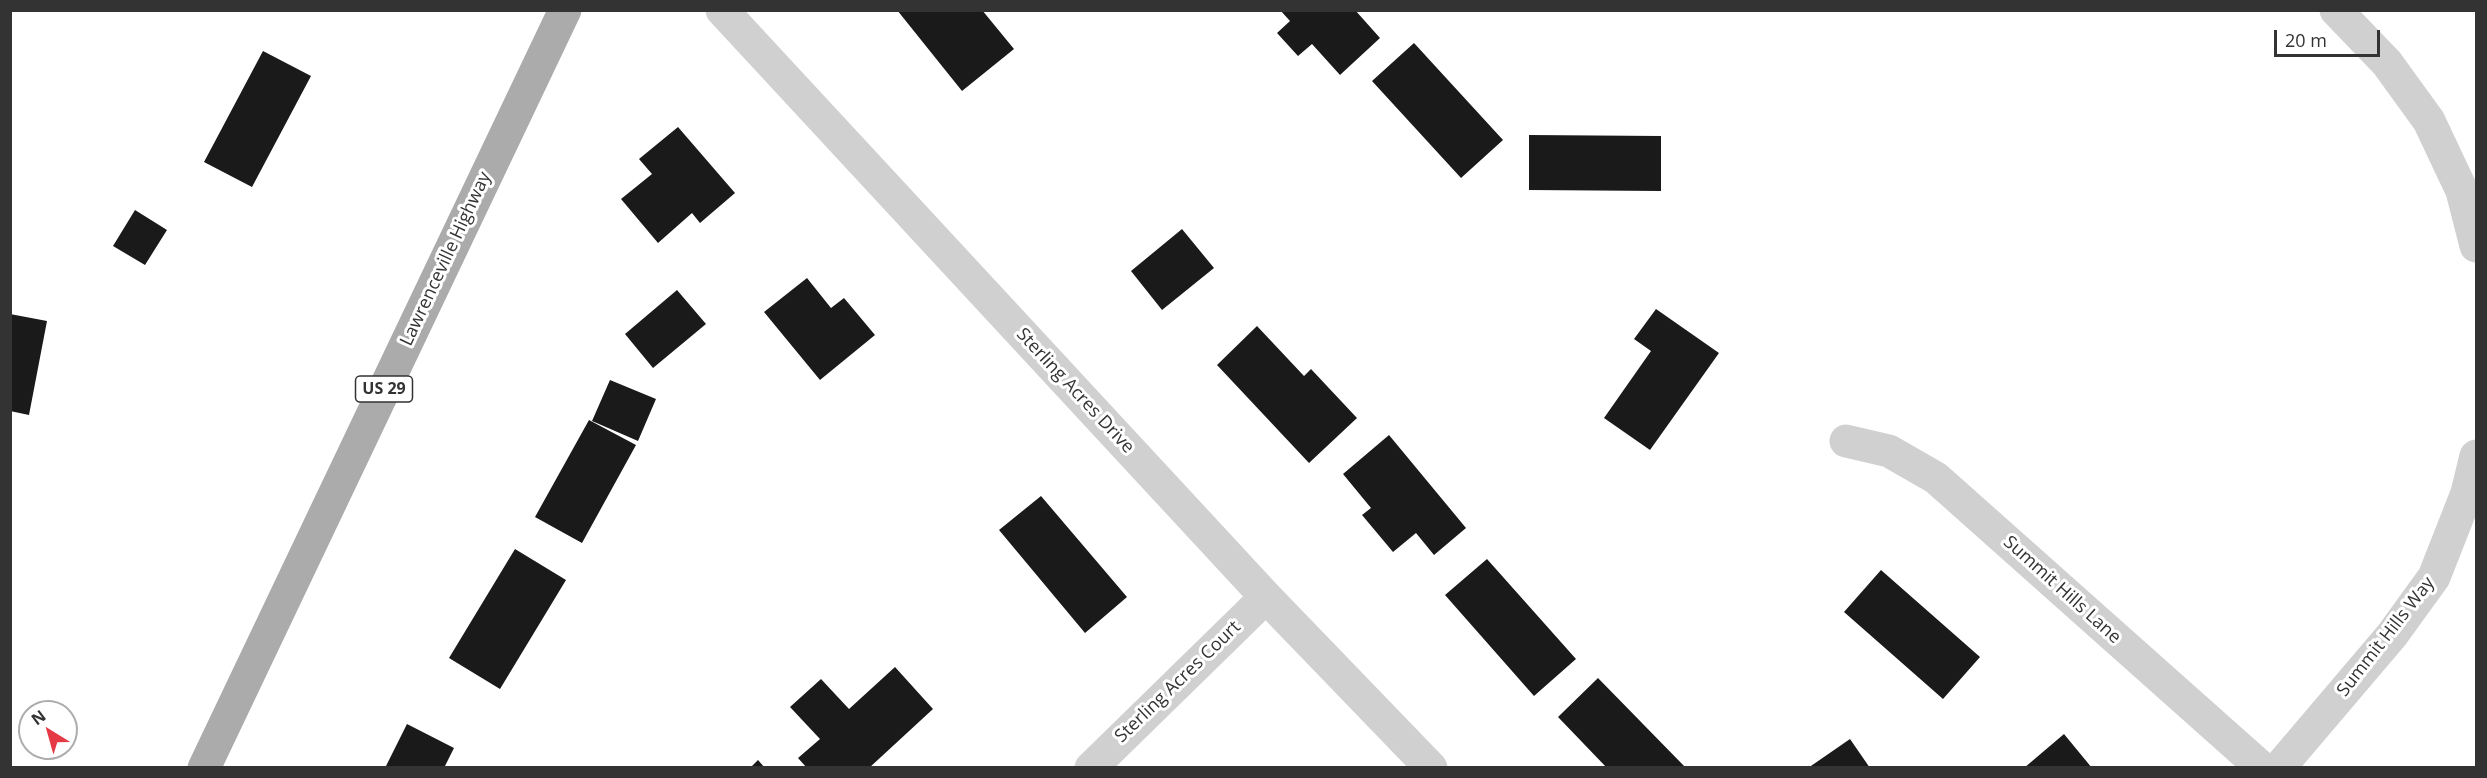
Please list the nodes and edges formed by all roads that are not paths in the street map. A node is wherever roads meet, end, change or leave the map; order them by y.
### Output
1 (565, 10) edge
2 (722, 10) edge
3 (2336, 10) edge
4 (2476, 246) edge
5 (1846, 441) dead end
6 (2476, 456) edge
7 (1266, 597) junction
8 (204, 768) edge
9 (1091, 768) edge
10 (1431, 768) edge
11 (2262, 768) edge
12 (2279, 768) edge

1 - 8 main road, Lawrenceville Highway / US 29
2 - 7 street, Sterling Acres Drive
3 - 4 street
5 - 11 street, Summit Hills Lane
6 - 12 street, Summit Hills Way
7 - 9 street, Sterling Acres Court
7 - 10 street, Sterling Acres Drive

